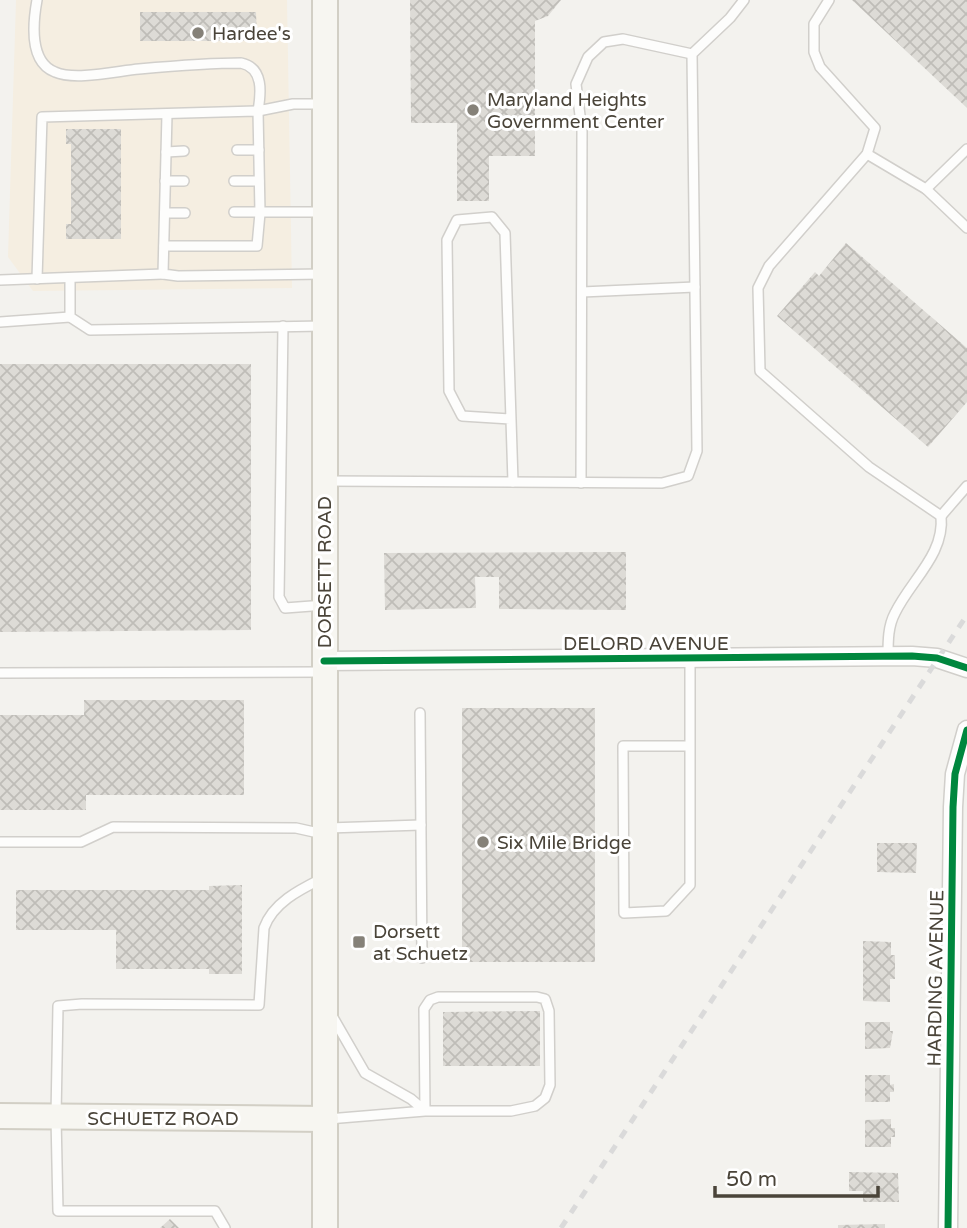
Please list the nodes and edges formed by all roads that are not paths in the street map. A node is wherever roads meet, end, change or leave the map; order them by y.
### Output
1 (37, 0) edge
2 (325, 0) edge
3 (744, 0) edge
4 (829, 0) edge
5 (691, 54) junction
6 (325, 103) junction
7 (258, 111) junction
8 (167, 114) junction
9 (967, 149) edge
10 (237, 150) dead end
11 (259, 150) junction
12 (184, 151) dead end
13 (166, 152) junction
14 (867, 154) junction
15 (165, 181) junction
16 (184, 181) dead end
17 (234, 181) dead end
18 (259, 181) junction
19 (926, 189) junction
20 (234, 212) dead end
21 (325, 212) junction
22 (165, 213) junction
23 (185, 213) dead end
24 (260, 213) junction
25 (967, 228) edge
26 (164, 246) junction
27 (163, 274) junction
28 (325, 274) junction
29 (70, 278) junction
30 (37, 279) junction
31 (0, 280) edge
32 (695, 287) junction
33 (582, 292) junction
34 (70, 317) junction
35 (0, 322) edge
36 (283, 326) junction
37 (325, 326) junction
38 (511, 419) junction
39 (325, 481) junction
40 (513, 482) junction
41 (581, 483) junction
42 (967, 486) edge
43 (942, 516) junction
44 (325, 605) junction
45 (888, 656) junction
46 (690, 659) junction
47 (324, 666) junction
48 (967, 668) edge
49 (0, 673) edge
50 (420, 713) dead end
51 (967, 730) edge
52 (690, 746) junction
53 (421, 825) junction
54 (325, 831) junction
55 (0, 842) edge
56 (325, 877) junction
57 (959, 928) edge
58 (422, 958) dead end
59 (326, 1004) junction
60 (425, 1111) junction
61 (0, 1116) edge
62 (56, 1117) junction
63 (326, 1119) junction
64 (225, 1228) edge
65 (325, 1228) edge
66 (948, 1228) edge

1 - 7 lane
2 - 6 main road, DORSETT ROAD
3 - 5 lane
4 - 14 lane
5 - 32 lane
5 - 33 lane
6 - 7 lane
6 - 21 main road, DORSETT ROAD
7 - 8 lane
7 - 11 lane
8 - 13 lane
8 - 30 lane
9 - 19 lane
10 - 11 lane
11 - 18 lane
12 - 13 lane
13 - 15 lane
14 - 19 lane
14 - 43 lane
15 - 16 lane
15 - 22 lane
17 - 18 lane
18 - 24 lane
19 - 25 lane
20 - 24 lane
21 - 24 lane
21 - 28 main road, DORSETT ROAD
22 - 23 lane
22 - 26 lane
24 - 26 lane
26 - 27 lane
27 - 28 lane
27 - 29 lane
28 - 37 main road, DORSETT ROAD
29 - 30 lane
29 - 34 lane
30 - 31 lane
32 - 33 lane
32 - 41 lane
33 - 41 lane
34 - 35 lane
34 - 36 lane
36 - 37 lane
36 - 44 lane
37 - 39 main road, DORSETT ROAD
38 - 38 lane
38 - 40 lane
39 - 40 lane
39 - 44 main road, DORSETT ROAD
40 - 41 lane
42 - 43 lane
43 - 45 lane
44 - 47 main road, DORSETT ROAD
45 - 46 street, DELORD AVENUE
45 - 48 street, DELORD AVENUE
46 - 47 street, DELORD AVENUE
46 - 52 lane
47 - 49 lane
47 - 54 main road, DORSETT ROAD
50 - 53 lane
51 - 57 street, HARDING AVENUE
52 - 52 lane
53 - 54 lane
53 - 58 lane
54 - 55 lane
54 - 56 main road, DORSETT ROAD
56 - 59 main road, DORSETT ROAD
56 - 62 lane
57 - 66 street, HARDING AVENUE
59 - 60 lane
59 - 63 main road, DORSETT ROAD
60 - 60 lane
60 - 63 lane
61 - 62 main road, SCHUETZ ROAD
62 - 63 main road, SCHUETZ ROAD
62 - 64 lane
63 - 65 main road, DORSETT ROAD

